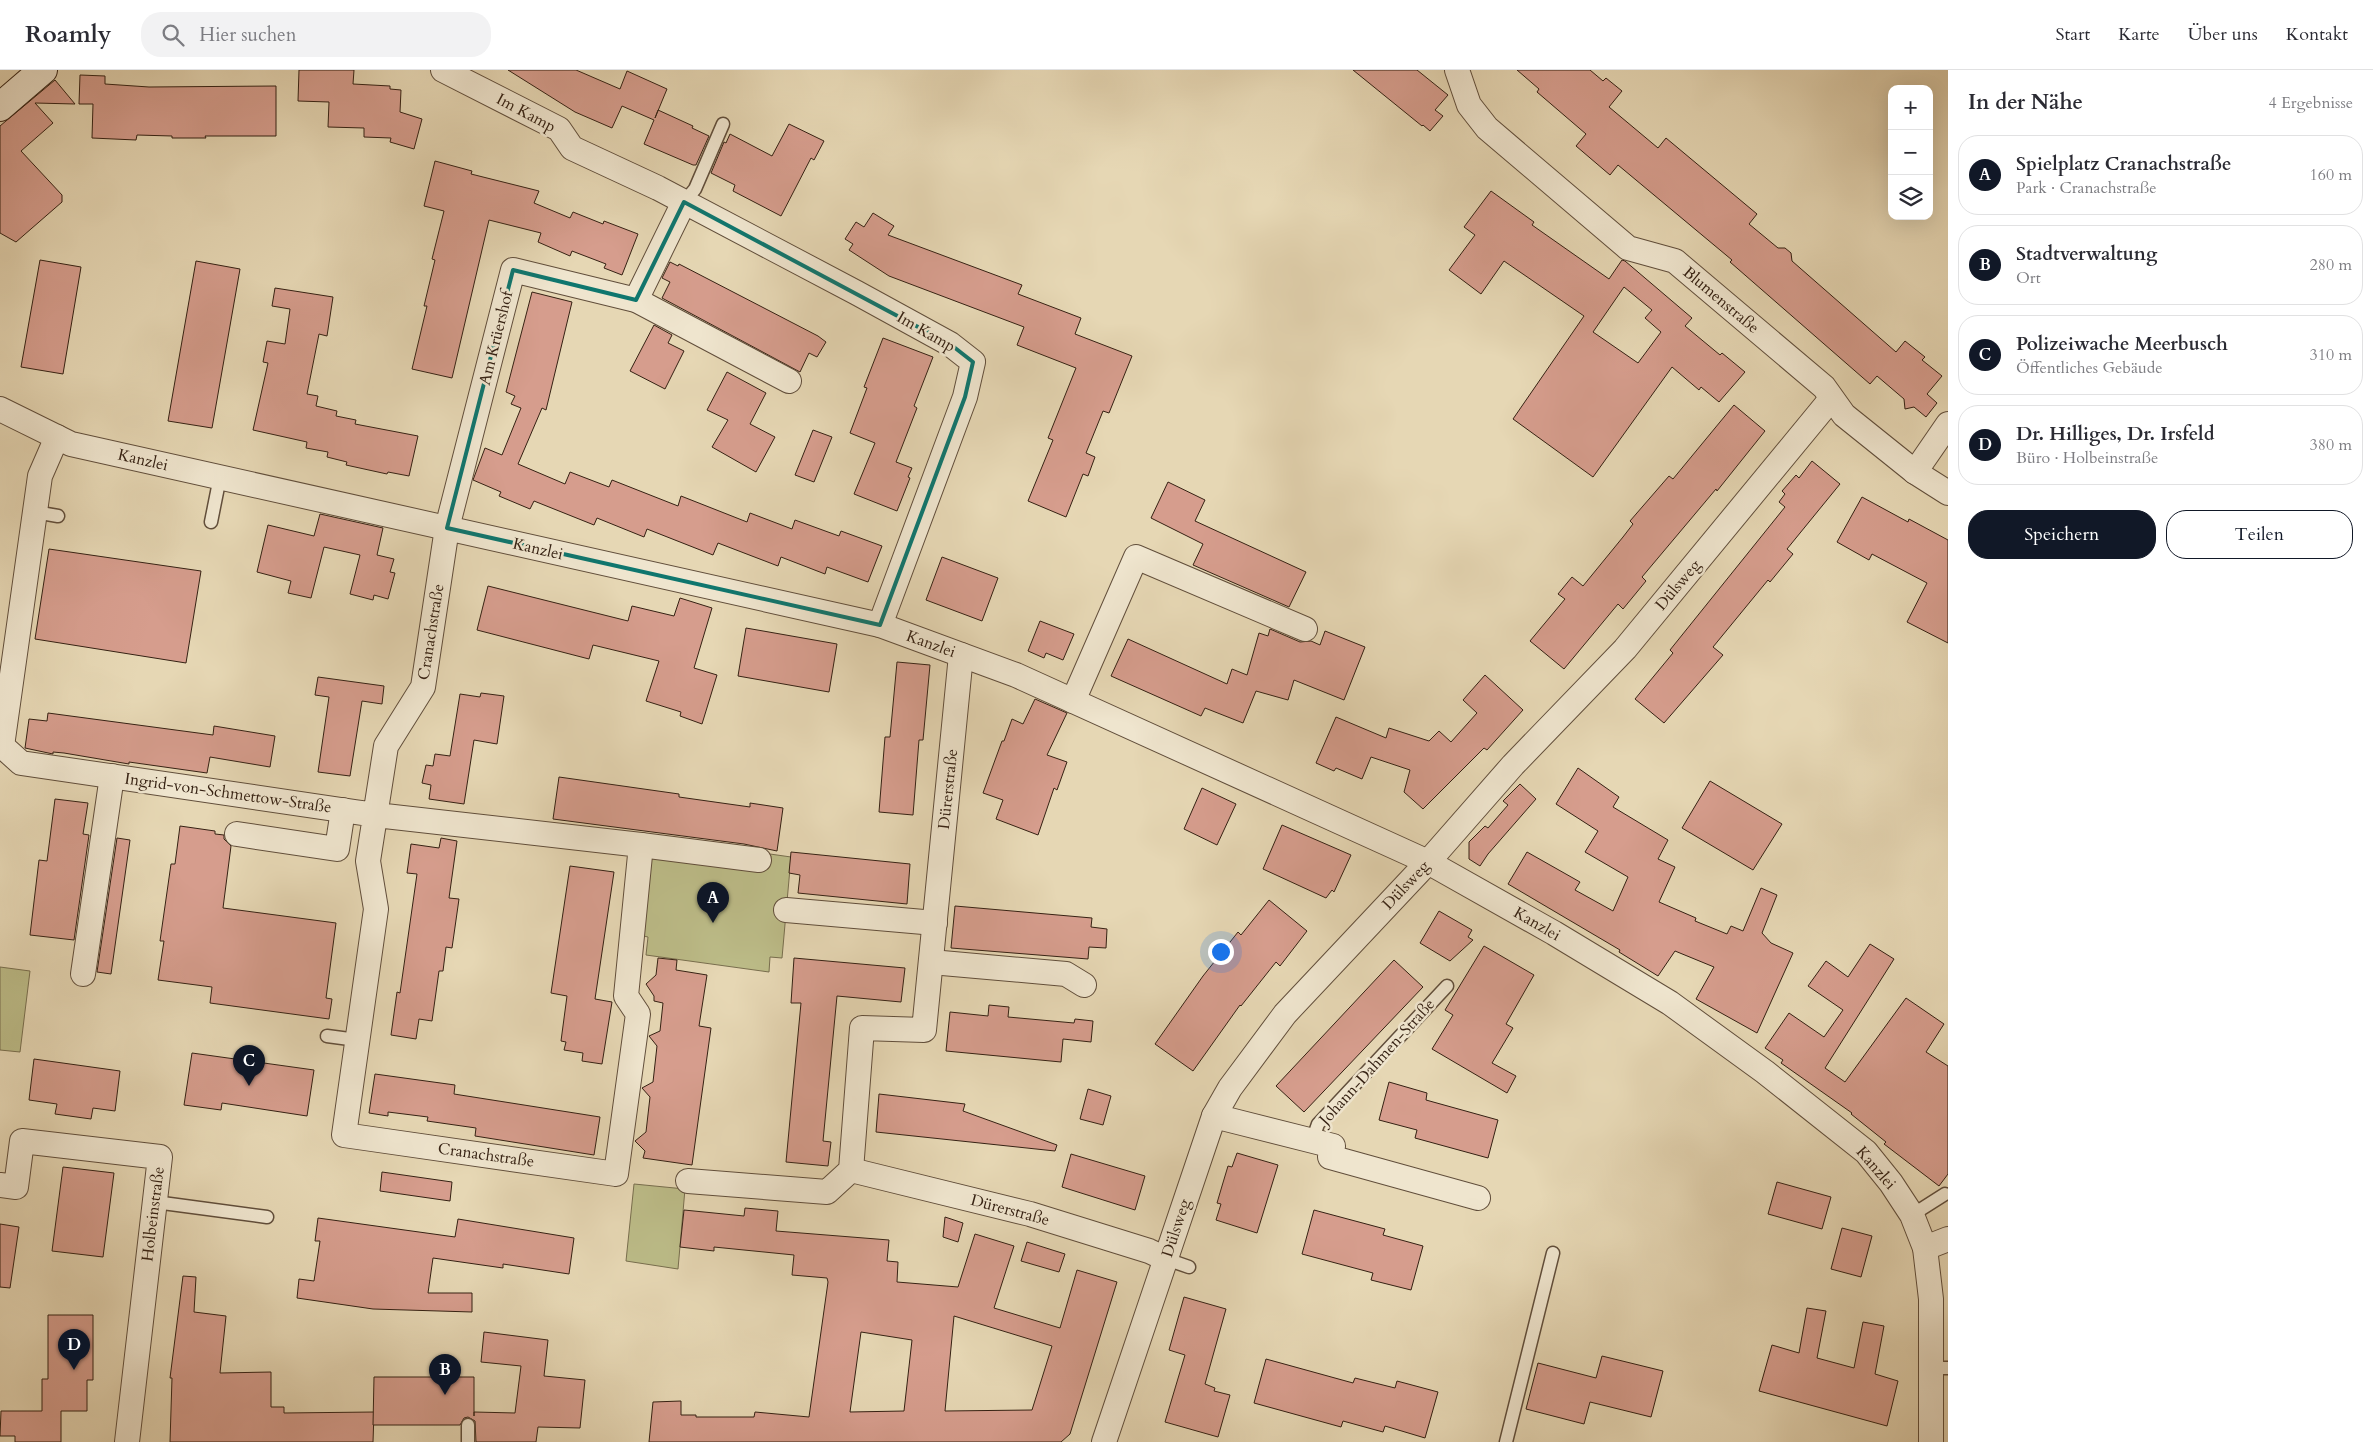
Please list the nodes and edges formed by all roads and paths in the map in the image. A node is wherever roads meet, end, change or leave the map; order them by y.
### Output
1 (43, 70) edge
2 (443, 70) edge
3 (1457, 70) edge
4 (0, 107) edge
5 (723, 124) dead end
6 (684, 202) junction
7 (636, 300) junction
8 (789, 381) dead end
9 (1831, 399) junction
10 (0, 409) edge
11 (1948, 424) edge
12 (57, 437) junction
13 (1915, 472) junction
14 (220, 477) junction
15 (1948, 493) edge
16 (212, 522) dead end
17 (447, 528) junction
18 (880, 625) junction
19 (1304, 630) dead end
20 (961, 654) junction
21 (1073, 701) junction
22 (3, 717) edge
23 (1, 746) edge
24 (112, 776) junction
25 (343, 810) junction
26 (376, 815) junction
27 (237, 834) dead end
28 (641, 845) junction
29 (759, 860) dead end
30 (1428, 862) junction
31 (786, 910) dead end
32 (935, 923) junction
33 (931, 962) junction
34 (83, 974) dead end
35 (1084, 985) dead end
36 (1447, 986) dead end
37 (327, 1036) dead end
38 (356, 1040) junction
39 (1214, 1116) junction
40 (1312, 1141) junction
41 (851, 1170) junction
42 (688, 1181) dead end
43 (0, 1185) edge
44 (1945, 1194) dead end
45 (1478, 1198) dead end
46 (155, 1202) junction
47 (1912, 1215) junction
48 (267, 1217) dead end
49 (1948, 1239) edge
50 (1925, 1248) junction
51 (1553, 1253) dead end
52 (1166, 1259) junction
53 (1190, 1266) dead end
54 (1940, 1368) edge
55 (468, 1425) dead end
56 (127, 1442) edge
57 (468, 1442) edge
58 (1104, 1442) edge
59 (1506, 1442) edge
60 (1931, 1442) edge

1 - 4 main road
2 - 6 street, Im Kamp
3 - 9 street, Blumenstraße
5 - 6 lane
6 - 7 street
6 - 18 street, Im Kamp
7 - 8 street
7 - 17 street, Am Krüershof
9 - 13 street, Blumenstraße
9 - 30 street, Dülsweg
10 - 12 street, Kanzlei
11 - 13 street
12 - 14 street, Kanzlei
12 - 22 street, Ingrid-von-Schmettow-Straße
13 - 15 street, Blumenstraße
14 - 16 lane
14 - 17 street, Kanzlei
17 - 18 street, Kanzlei
17 - 26 street, Cranachstraße
18 - 20 street, Kanzlei
19 - 21 street
20 - 21 street, Kanzlei
20 - 32 street, Dürerstraße
21 - 30 street, Kanzlei
22 - 23 street, Ingrid-von-Schmettow-Straße
23 - 24 street, Ingrid-von-Schmettow-Straße
24 - 25 street, Ingrid-von-Schmettow-Straße
24 - 34 street, Ingrid-von-Schmettow-Straße
25 - 26 street, Ingrid-von-Schmettow-Straße
25 - 27 street, Ingrid-von-Schmettow-Straße
26 - 28 street
26 - 38 street, Cranachstraße
28 - 29 street
28 - 38 street, Cranachstraße
30 - 39 street, Dülsweg
30 - 47 street, Kanzlei
31 - 32 street
32 - 33 street, Dürerstraße
33 - 35 street
33 - 41 street, Dürerstraße
36 - 40 lane, Johann-Dahmen-Straße
37 - 38 lane
39 - 40 street, Johann-Dahmen-Straße
39 - 52 street, Dülsweg
40 - 45 street, Johann-Dahmen-Straße
41 - 42 street
41 - 52 street, Dürerstraße
43 - 46 street, Holbeinstraße
44 - 47 lane
46 - 48 lane
46 - 56 street, Holbeinstraße
47 - 50 street, Kanzlei
49 - 50 street
50 - 54 street, Kanzlei
51 - 59 lane
52 - 53 lane
52 - 58 street, Dülsweg
54 - 60 street, Kanzlei
55 - 57 lane

